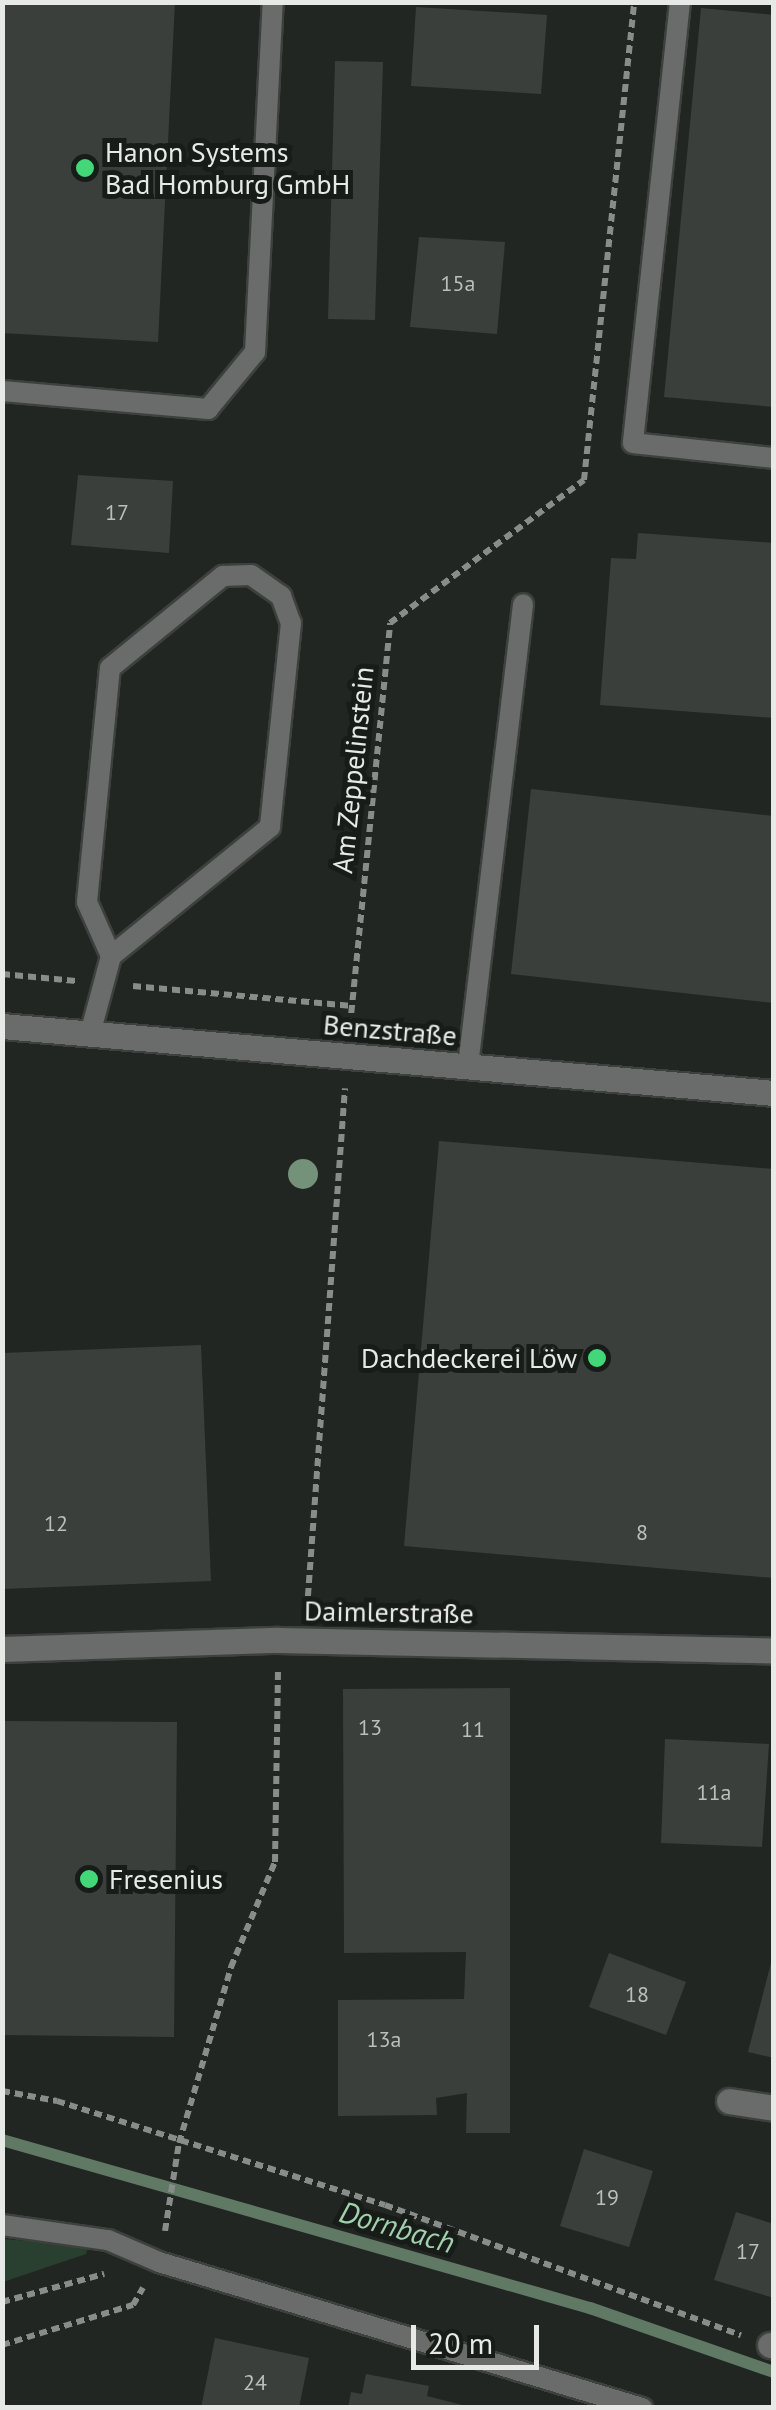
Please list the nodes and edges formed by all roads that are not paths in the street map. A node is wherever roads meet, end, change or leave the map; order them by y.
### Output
1 (273, 2) edge
2 (680, 2) edge
3 (2, 391) edge
4 (774, 458) edge
5 (524, 604) dead end
6 (110, 956) junction
7 (2, 1026) edge
8 (90, 1034) junction
9 (468, 1066) junction
10 (774, 1093) edge
11 (2, 1649) edge
12 (774, 1650) edge
13 (729, 2101) dead end
14 (774, 2108) edge
15 (2, 2225) edge
16 (642, 2408) edge

1 - 3 lane
2 - 4 lane
5 - 9 lane
6 - 6 lane
6 - 8 lane
7 - 8 street, Benzstraße
8 - 9 street, Benzstraße
9 - 10 street, Benzstraße
11 - 12 street, Daimlerstraße
13 - 14 street
15 - 16 lane

